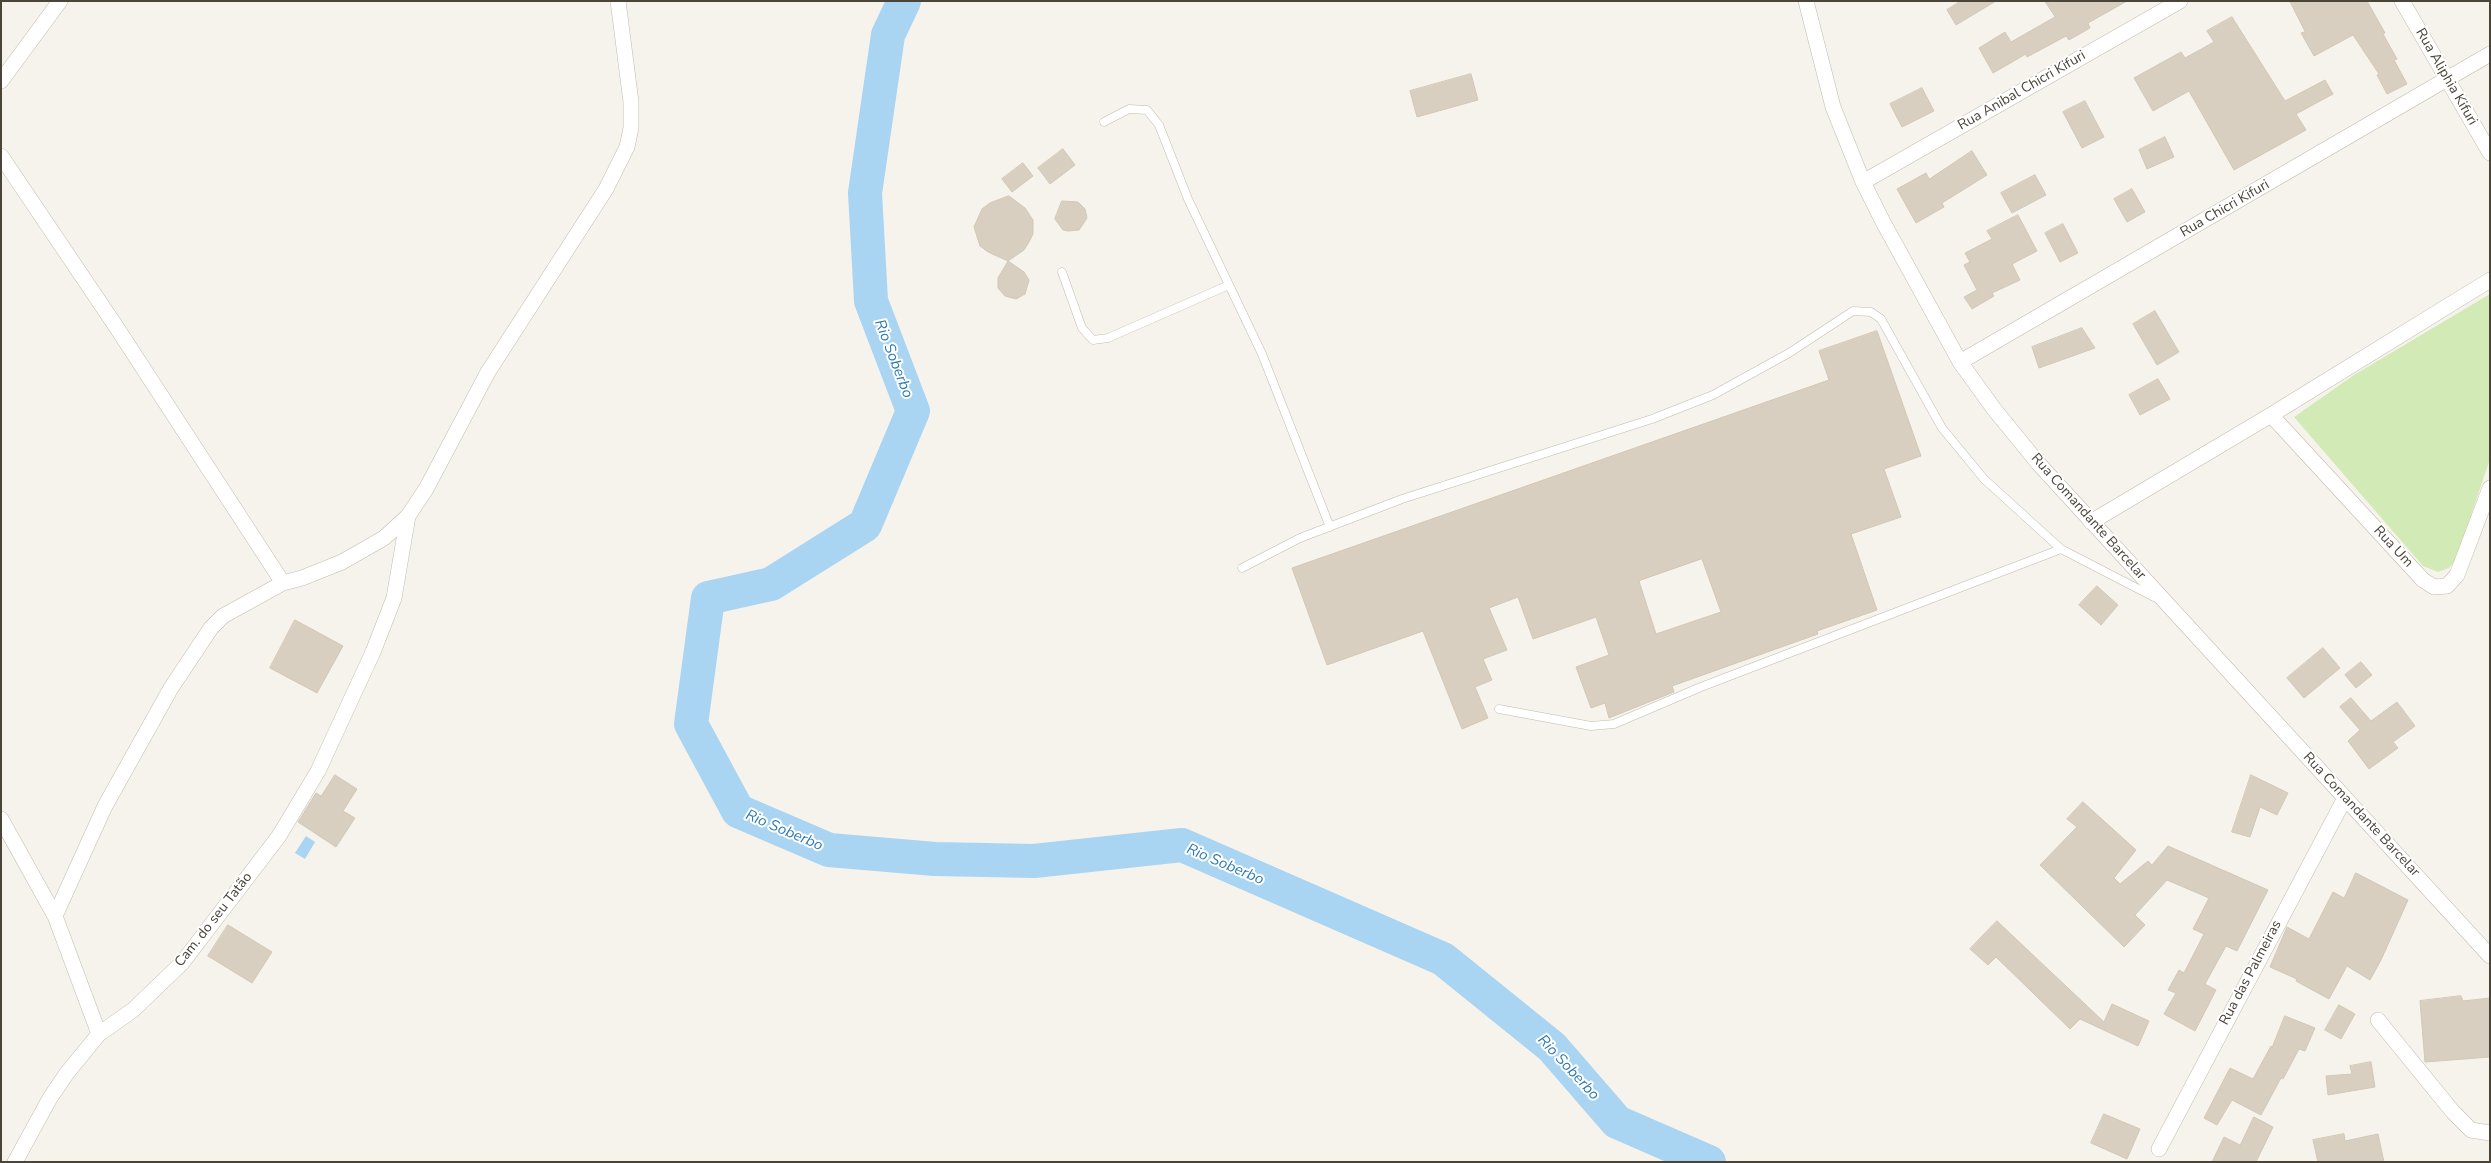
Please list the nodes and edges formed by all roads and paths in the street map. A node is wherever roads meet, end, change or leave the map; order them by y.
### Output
1 (60, 1) edge
2 (618, 1) edge
3 (1806, 1) edge
4 (2180, 1) edge
5 (2402, 1) edge
6 (2490, 54) edge
7 (2447, 80) junction
8 (1, 81) edge
9 (1104, 122) dead end
10 (2490, 153) edge
11 (1, 156) edge
12 (1864, 182) junction
13 (1062, 272) dead end
14 (2490, 280) edge
15 (1229, 285) junction
16 (1960, 362) junction
17 (2271, 415) junction
18 (2490, 488) edge
19 (408, 516) junction
20 (2091, 522) junction
21 (1330, 527) junction
22 (2061, 549) junction
23 (1242, 568) dead end
24 (283, 583) junction
25 (2167, 604) junction
26 (1499, 709) dead end
27 (2345, 798) junction
28 (1, 819) edge
29 (55, 916) junction
30 (2490, 956) edge
31 (2378, 1020) dead end
32 (99, 1034) junction
33 (2490, 1133) edge
34 (2159, 1149) dead end
35 (15, 1162) edge

1 - 8 street
2 - 19 street
3 - 12 street, Rua Comandante Barcelar
4 - 12 street, Rua Anibal Chicri Kifuri
5 - 7 street, Rua Aliphia Kifuri
6 - 7 street, Rua Chicri Kifuri
7 - 10 street, Rua Aliphia Kifuri
7 - 16 street, Rua Chicri Kifuri
9 - 15 lane
11 - 24 street
12 - 16 street, Rua Comandante Barcelar
13 - 15 lane
14 - 17 street
15 - 21 lane
16 - 20 street, Rua Comandante Barcelar
17 - 18 street, Rua Um
17 - 20 street
19 - 24 street
19 - 32 street, Cam. do seu Tatão
20 - 25 street, Rua Comandante Barcelar
21 - 22 lane
21 - 23 lane
22 - 25 lane
22 - 26 lane
24 - 29 street
25 - 27 street, Rua Comandante Barcelar
27 - 30 street, Rua Comandante Barcelar
27 - 34 street, Rua das Palmeiras
28 - 29 street
29 - 32 street
31 - 33 street
32 - 35 street, Cam. do seu Tatão

